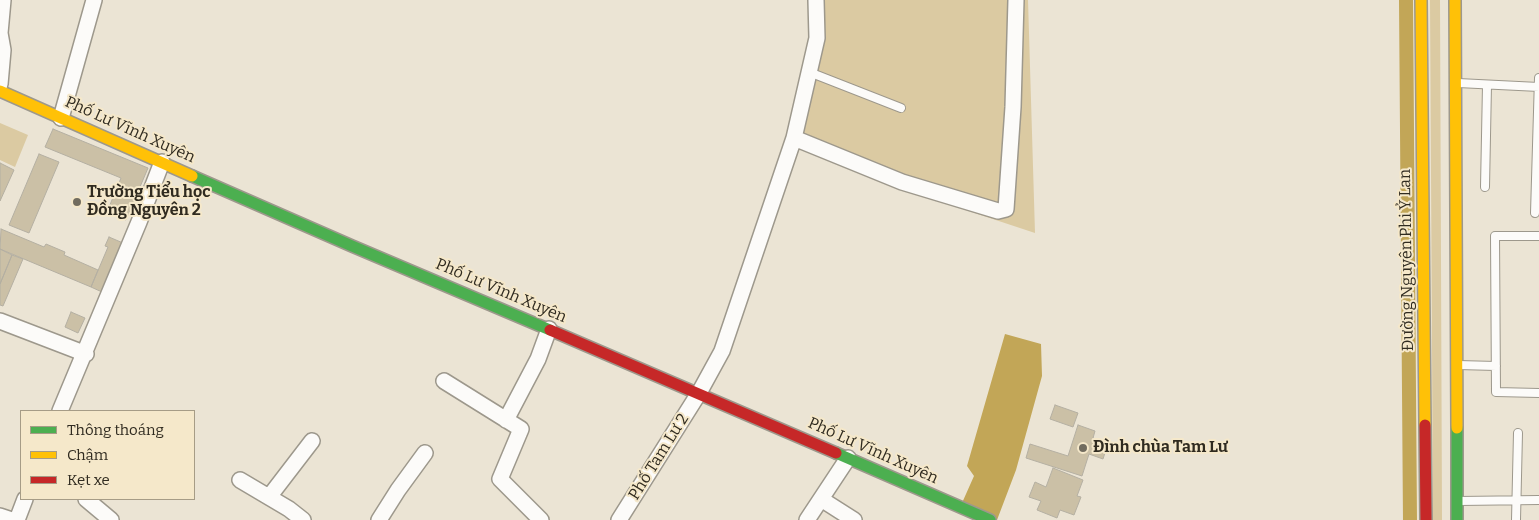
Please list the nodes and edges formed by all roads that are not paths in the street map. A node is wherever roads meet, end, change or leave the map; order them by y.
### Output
1 (4, 0) edge
2 (94, 0) edge
3 (816, 0) edge
4 (1016, 0) edge
5 (1421, 0) edge
6 (1455, 0) edge
7 (810, 72) junction
8 (1539, 78) edge
9 (1456, 83) junction
10 (0, 84) edge
11 (1487, 85) junction
12 (1539, 87) edge
13 (0, 91) edge
14 (901, 108) dead end
15 (61, 118) junction
16 (794, 138) junction
17 (162, 162) junction
18 (1485, 187) dead end
19 (1535, 213) dead end
20 (1539, 236) edge
21 (0, 321) edge
22 (549, 329) junction
23 (86, 354) junction
24 (1456, 365) junction
25 (1496, 366) junction
26 (444, 381) dead end
27 (699, 393) junction
28 (1539, 393) edge
29 (60, 410) edge
30 (506, 420) junction
31 (1518, 433) dead end
32 (312, 441) dead end
33 (425, 454) dead end
34 (848, 458) junction
35 (240, 480) dead end
36 (268, 497) junction
37 (822, 498) junction
38 (25, 500) edge
39 (87, 500) edge
40 (1517, 500) junction
41 (1539, 500) edge
42 (1457, 501) junction
43 (0, 516) edge
44 (12, 520) edge
45 (17, 520) edge
46 (110, 520) edge
47 (303, 520) edge
48 (379, 520) edge
49 (541, 520) edge
50 (619, 520) edge
51 (807, 520) edge
52 (854, 520) edge
53 (987, 520) edge
54 (1426, 520) edge
55 (1457, 520) edge
56 (1516, 520) edge

1 - 10 street
2 - 15 street
3 - 7 street, Phố Tam Lư 2
4 - 16 street
5 - 54 street, Đường Nguyên Phi Ỷ Lan
6 - 9 street
7 - 14 lane
7 - 16 street, Phố Tam Lư 2
8 - 12 lane
9 - 11 lane
9 - 24 street
11 - 12 lane
11 - 18 lane
12 - 19 lane
13 - 15 street, Phố Lư Vĩnh Xuyên
15 - 17 street, Phố Lư Vĩnh Xuyên
16 - 27 street, Phố Tam Lư 2
17 - 22 street, Phố Lư Vĩnh Xuyên
17 - 23 street
20 - 25 lane
21 - 23 street
22 - 27 street, Phố Lư Vĩnh Xuyên
22 - 30 street
23 - 29 street
24 - 25 lane
24 - 42 street
25 - 28 lane
26 - 30 street
27 - 34 street, Phố Lư Vĩnh Xuyên
27 - 50 street, Phố Tam Lư 2
30 - 49 street
31 - 40 lane
32 - 36 street
33 - 48 street
34 - 37 street
34 - 53 street, Phố Lư Vĩnh Xuyên
35 - 36 street
36 - 47 street
37 - 51 street
37 - 52 street
38 - 45 street
39 - 46 street
40 - 41 lane
40 - 42 lane
40 - 56 lane
42 - 55 street
43 - 44 street

